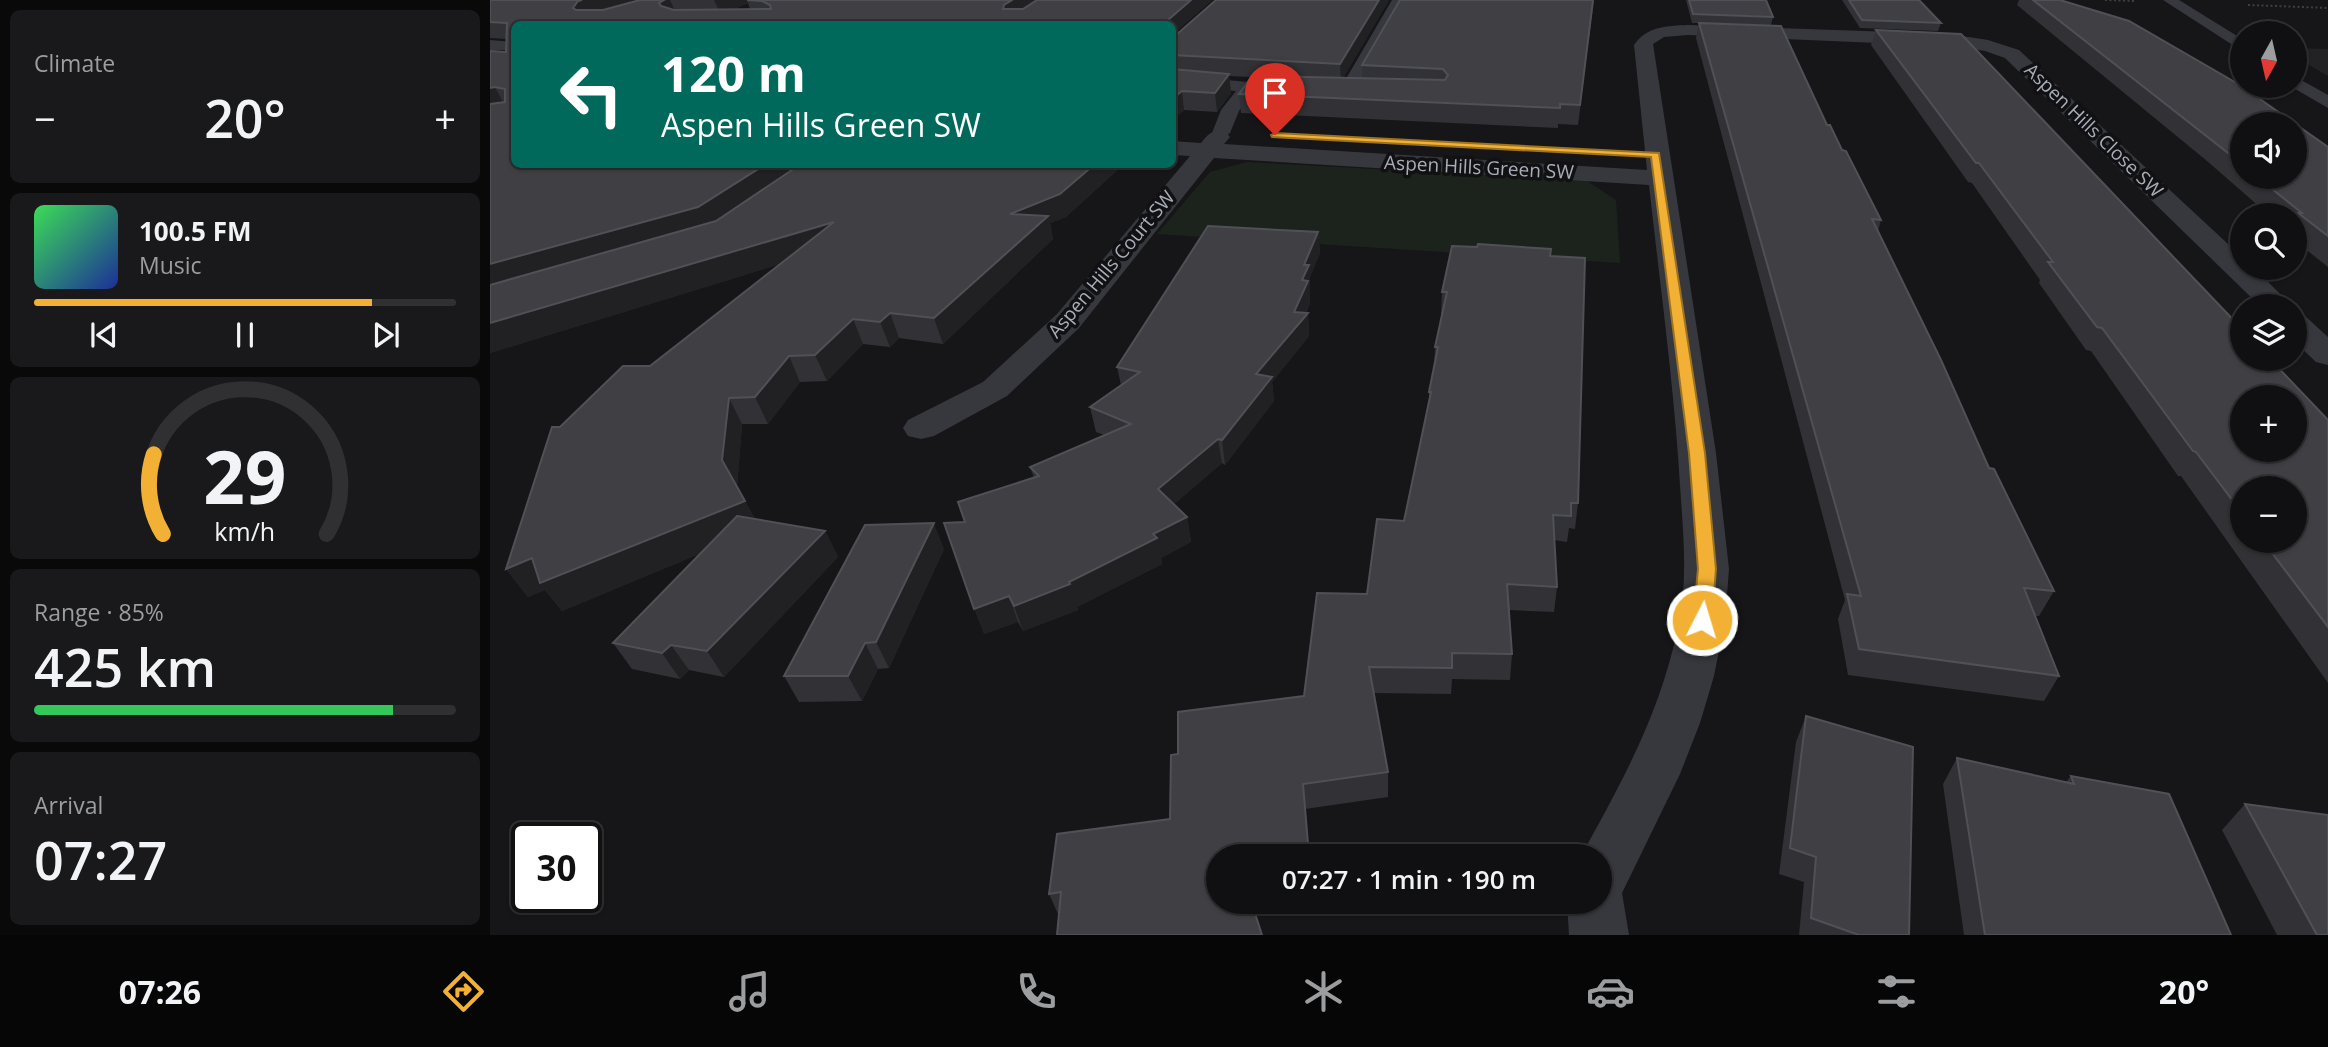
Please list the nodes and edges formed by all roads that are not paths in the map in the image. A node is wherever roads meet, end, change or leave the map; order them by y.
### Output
1 (1399, 0) edge
2 (2170, 0) edge
3 (2230, 39) edge
4 (511, 47) edge
5 (491, 53) edge
6 (511, 61) edge
7 (2307, 74) edge
8 (2317, 76) dead end
9 (1176, 80) edge
10 (1248, 87) junction
11 (1270, 87) edge
12 (2307, 89) edge
13 (1374, 91) edge
14 (2328, 103) edge
15 (1176, 129) edge
16 (1214, 142) junction
17 (1176, 147) edge
18 (1601, 152) dead end
19 (1648, 162) junction
20 (820, 168) edge
21 (793, 186) edge
22 (2265, 294) edge
23 (2307, 335) edge
24 (2328, 355) edge
25 (921, 428) dead end
26 (1612, 854) edge
27 (1597, 914) edge
28 (1599, 935) edge

1 - 13 lane
2 - 3 lane
4 - 5 lane
5 - 6 street
7 - 8 lane
9 - 10 lane
10 - 11 lane
10 - 16 lane
12 - 14 lane
15 - 16 street, Aspen Hills Green SW
16 - 17 street, Aspen Hills Green SW
16 - 18 street, Aspen Hills Green SW
16 - 19 street, Aspen Hills Green SW
16 - 25 street, Aspen Hills Court SW
19 - 22 street, Aspen Hills Close SW
19 - 26 street, Aspen Hills Close SW
20 - 21 lane
23 - 24 street
27 - 28 street

